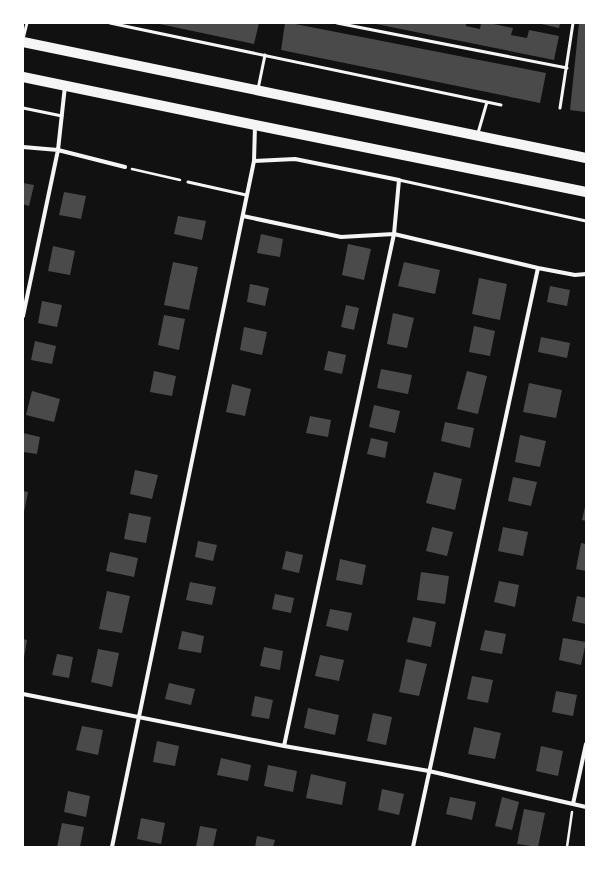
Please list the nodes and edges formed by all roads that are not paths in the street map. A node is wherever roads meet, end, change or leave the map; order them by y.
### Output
1 (27, 23) edge
2 (110, 23) edge
3 (337, 23) edge
4 (573, 23) edge
5 (23, 41) edge
6 (266, 55) junction
7 (567, 68) junction
8 (23, 77) edge
9 (65, 85) junction
10 (258, 91) junction
11 (487, 102) junction
12 (501, 105) dead end
13 (23, 108) edge
14 (560, 108) dead end
15 (62, 116) junction
16 (255, 125) junction
17 (478, 136) junction
18 (23, 147) edge
19 (58, 150) junction
20 (586, 158) edge
21 (254, 161) junction
22 (125, 167) road end
23 (399, 180) junction
24 (188, 182) road end
25 (586, 192) edge
26 (246, 196) junction
27 (243, 216) junction
28 (586, 221) edge
29 (394, 234) junction
30 (538, 268) junction
31 (586, 274) edge
32 (23, 316) edge
33 (23, 694) edge
34 (138, 717) junction
35 (586, 744) edge
36 (284, 746) junction
37 (429, 771) junction
38 (573, 804) junction
39 (586, 807) edge
40 (112, 847) edge
41 (413, 847) edge

1 - 5 lane
2 - 6 lane
3 - 7 lane
4 - 7 lane
5 - 10 main road
6 - 10 lane
6 - 11 lane
7 - 14 lane
8 - 9 main road
9 - 15 street
9 - 16 main road
10 - 17 main road
11 - 12 lane
11 - 17 lane
13 - 15 lane
15 - 19 street
16 - 21 street
16 - 25 main road
17 - 20 main road
18 - 19 street
19 - 22 street
19 - 32 street
21 - 23 street
21 - 26 street
23 - 28 lane
23 - 29 street
24 - 26 lane
26 - 27 street
27 - 29 street
27 - 34 street
29 - 30 street
29 - 36 street
30 - 31 street
30 - 37 street
33 - 34 street
34 - 36 street
34 - 40 street
35 - 38 street
36 - 37 street
37 - 38 street
37 - 41 street
38 - 39 street

